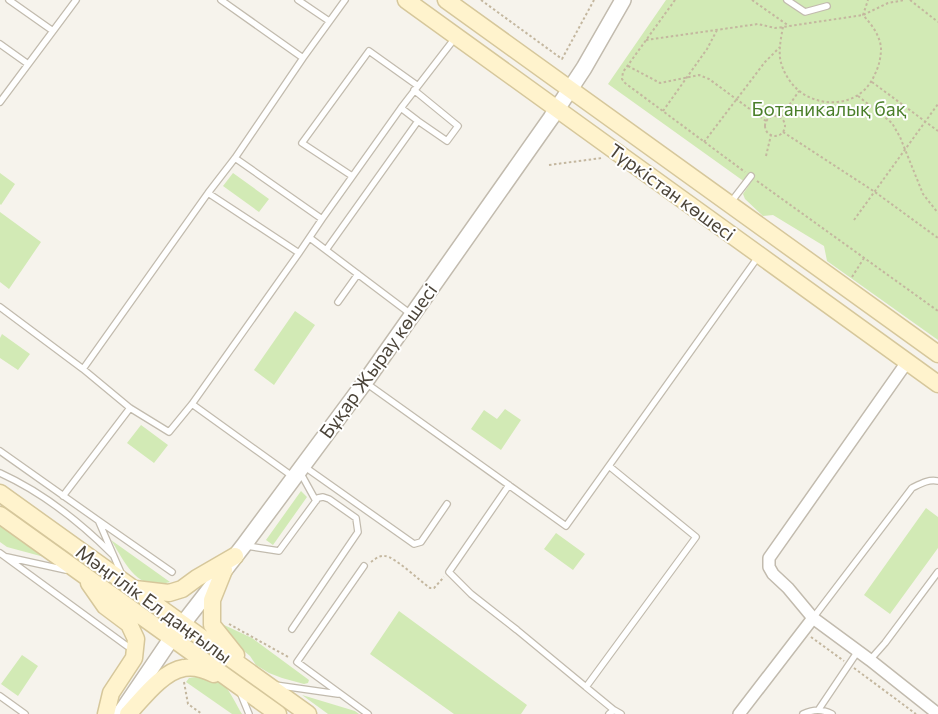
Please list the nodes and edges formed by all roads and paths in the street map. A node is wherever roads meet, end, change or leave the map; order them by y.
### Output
1 (9, 0) edge
2 (76, 0) edge
3 (220, 0) edge
4 (298, 0) edge
5 (345, 0) edge
6 (406, 0) edge
7 (446, 0) edge
8 (481, 0) edge
9 (594, 0) edge
10 (623, 0) edge
11 (674, 0) edge
12 (752, 0) edge
13 (787, 0) edge
14 (868, 0) edge
15 (905, 0) edge
16 (910, 0) edge
17 (828, 6) dead end
18 (863, 15) junction
19 (329, 21) junction
20 (938, 22) edge
21 (789, 26) junction
22 (783, 27) junction
23 (717, 30) junction
24 (53, 31) junction
25 (457, 37) junction
26 (646, 40) junction
27 (0, 44) edge
28 (780, 47) junction
29 (302, 58) junction
30 (28, 64) junction
31 (628, 66) junction
32 (686, 78) junction
33 (872, 82) junction
34 (416, 88) junction
35 (570, 89) junction
36 (799, 91) junction
37 (857, 95) junction
38 (737, 99) junction
39 (0, 102) edge
40 (938, 104) edge
41 (401, 108) junction
42 (557, 110) junction
43 (662, 111) junction
44 (781, 117) junction
45 (418, 121) junction
46 (766, 121) junction
47 (925, 121) junction
48 (938, 131) edge
49 (783, 132) junction
50 (771, 135) junction
51 (704, 142) junction
52 (905, 149) junction
53 (766, 156) dead end
54 (235, 158) junction
55 (605, 158) dead end
56 (549, 165) dead end
57 (352, 176) junction
58 (750, 176) junction
59 (875, 192) junction
60 (208, 193) junction
61 (729, 204) junction
62 (938, 213) edge
63 (322, 219) junction
64 (854, 220) dead end
65 (310, 238) junction
66 (938, 238) edge
67 (326, 250) junction
68 (299, 253) junction
69 (759, 255) junction
70 (864, 258) junction
71 (358, 274) junction
72 (851, 278) dead end
73 (338, 302) dead end
74 (0, 307) edge
75 (938, 311) edge
76 (412, 314) junction
77 (938, 354) edge
78 (907, 362) junction
79 (83, 369) junction
80 (365, 382) junction
81 (938, 384) edge
82 (192, 404) junction
83 (130, 408) junction
84 (0, 451) edge
85 (608, 466) junction
86 (298, 471) junction
87 (0, 473) edge
88 (938, 481) edge
89 (509, 485) junction
90 (0, 493) edge
91 (63, 496) junction
92 (316, 501) junction
93 (447, 504) dead end
94 (0, 515) edge
95 (98, 521) junction
96 (239, 551) junction
97 (2, 555) edge
98 (113, 555) junction
99 (364, 566) joint
100 (224, 570) junction
101 (172, 572) dead end
102 (449, 572) junction
103 (938, 572) edge
104 (82, 574) junction
105 (130, 586) junction
106 (813, 618) junction
107 (182, 624) junction
108 (230, 624) dead end
109 (292, 629) dead end
110 (803, 631) junction
111 (172, 639) junction
112 (128, 646) dead end
113 (858, 651) junction
114 (870, 660) junction
115 (297, 662) junction
116 (849, 665) junction
117 (260, 680) junction
118 (184, 682) dead end
119 (237, 685) junction
120 (586, 687) junction
121 (340, 694) junction
122 (0, 696) edge
123 (819, 709) junction
124 (611, 712) edge
125 (25, 714) edge
126 (106, 714) edge
127 (120, 714) edge
128 (128, 714) edge
129 (202, 714) edge
130 (249, 714) edge
131 (278, 714) edge
132 (308, 714) edge
133 (368, 714) edge
134 (621, 714) edge
135 (739, 714) edge
136 (804, 714) edge
137 (832, 714) edge
138 (916, 714) edge
139 (938, 714) edge

1 - 24 lane
2 - 24 lane
3 - 29 lane
4 - 19 lane
5 - 19 lane
6 - 25 main road, Түркістан көшесі
7 - 35 main road, Түркістан көшесі
8 - 9 path
10 - 35 street, Бұқар Жырау көшесі
11 - 26 path
12 - 21 path
13 - 17 lane
14 - 18 path
15 - 18 path
16 - 20 path
18 - 21 path
18 - 33 path
19 - 29 lane
21 - 22 path
22 - 23 path
22 - 28 path
23 - 26 path
23 - 32 path
24 - 30 lane
25 - 34 lane
25 - 42 main road, Түркістан көшесі
26 - 31 path
27 - 30 lane
28 - 36 path
28 - 38 path
29 - 54 lane
30 - 39 lane
31 - 32 path
31 - 43 path
32 - 38 path
32 - 43 path
33 - 37 path
33 - 47 path
34 - 41 lane
34 - 45 lane
34 - 57 lane
35 - 42 street, Бұқар Жырау көшесі
35 - 61 main road, Түркістан көшесі
36 - 37 path
36 - 44 path
37 - 52 path
38 - 46 path
38 - 51 path
40 - 47 path
41 - 45 lane
41 - 57 lane
42 - 69 main road, Түркістан көшесі
42 - 76 street, Бұқар Жырау көшесі
43 - 51 path
44 - 46 path
44 - 49 path
45 - 67 lane
46 - 50 path
47 - 48 path
47 - 52 path
49 - 50 path
49 - 59 path
50 - 53 path
51 - 58 path
52 - 59 path
52 - 62 path
54 - 60 lane
54 - 63 lane
55 - 56 path
57 - 63 lane
58 - 61 lane
58 - 70 path
59 - 64 path
59 - 66 path
60 - 68 lane
60 - 79 lane
61 - 77 main road, Түркістан көшесі
63 - 65 lane
65 - 67 lane
65 - 68 lane
67 - 71 lane
68 - 82 lane
69 - 78 main road, Түркістан көшесі
69 - 85 lane
70 - 72 path
70 - 75 path
71 - 73 lane
71 - 76 lane
74 - 79 lane
76 - 80 street, Бұқар Жырау көшесі
78 - 81 main road, Түркістан көшесі
78 - 106 street
79 - 83 lane
80 - 86 street, Бұқар Жырау көшесі
80 - 89 lane
82 - 83 lane
82 - 86 lane
83 - 91 lane
84 - 91 lane
85 - 89 lane
85 - 120 lane
86 - 92 lane
86 - 93 lane
86 - 96 street, Бұқар Жырау көшесі
87 - 98 lane
88 - 106 lane
89 - 102 lane
90 - 105 main road, Мәңгілік Ел даңғылы
91 - 95 lane
92 - 96 lane
92 - 109 lane
94 - 104 main road, Мәңгілік Ел даңғылы
95 - 98 lane
95 - 101 lane
96 - 100 street, Бұқар Жырау көшесі
96 - 105 main road
97 - 104 lane
97 - 112 lane
98 - 105 lane
99 - 102 path
99 - 115 lane
100 - 107 street, Бұқар Жырау көшесі
100 - 117 main road
102 - 120 lane
103 - 114 lane
104 - 111 main road, Мәңгілік Ел даңғылы
104 - 126 main road
105 - 107 main road, Мәңгілік Ел даңғылы
106 - 110 street
106 - 113 street
107 - 111 street, Бұқар Жырау көшесі
107 - 117 main road, Мәңгілік Ел даңғылы
108 - 115 path
110 - 116 path
110 - 135 street
111 - 119 main road, Мәңгілік Ел даңғылы
111 - 127 street, Бұқар Жырау көшесі
113 - 114 street
113 - 116 lane
114 - 139 street
115 - 121 lane
116 - 123 lane
116 - 138 path
117 - 121 lane
117 - 132 main road, Мәңгілік Ел даңғылы
118 - 129 path
119 - 128 main road
119 - 130 lane
119 - 131 main road, Мәңгілік Ел даңғылы
120 - 124 lane
121 - 133 lane
122 - 125 lane
123 - 136 lane
123 - 137 lane
124 - 134 lane

